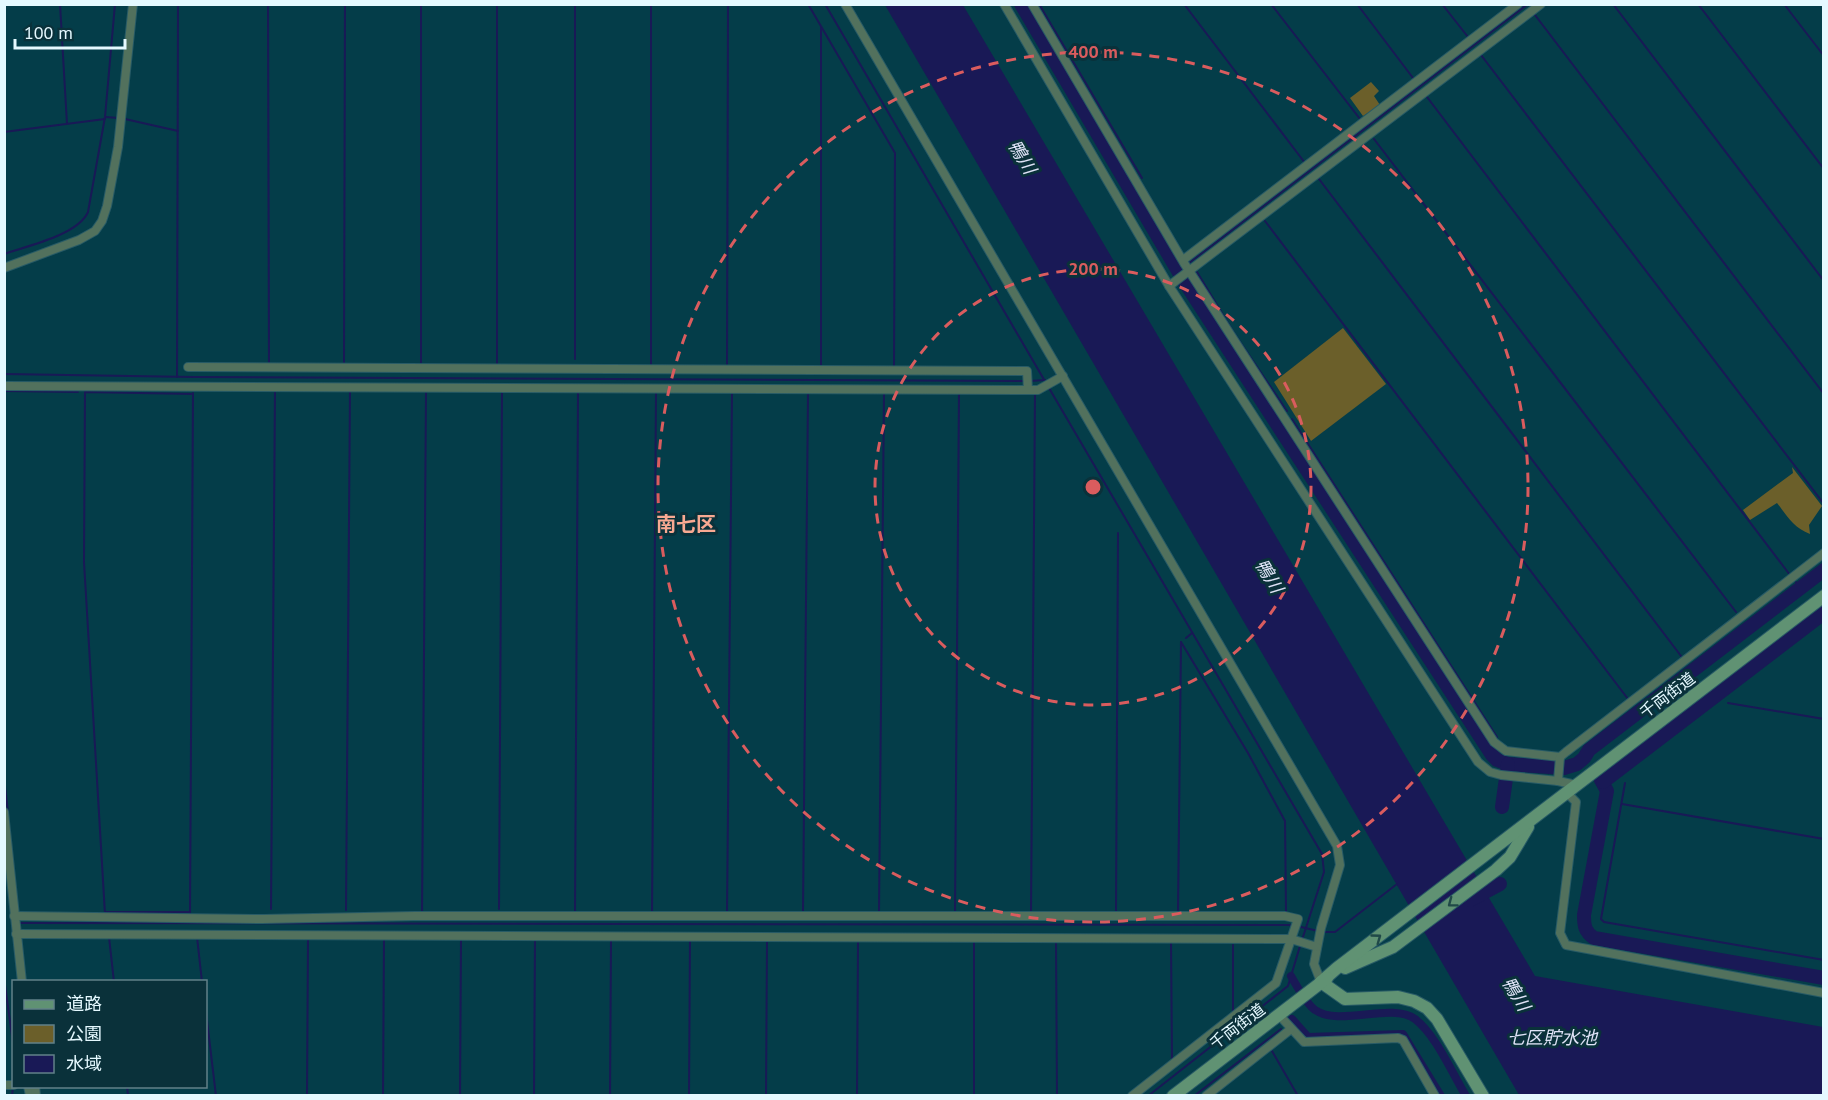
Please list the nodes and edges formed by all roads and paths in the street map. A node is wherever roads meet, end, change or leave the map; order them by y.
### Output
1 (133, 4) edge
2 (845, 4) edge
3 (1004, 4) edge
4 (1032, 4) edge
5 (1518, 4) edge
6 (1540, 4) edge
7 (4, 268) edge
8 (1185, 270) junction
9 (1169, 286) junction
10 (188, 367) dead end
11 (1061, 377) junction
12 (1028, 383) junction
13 (4, 386) edge
14 (1824, 553) edge
15 (1824, 596) edge
16 (1560, 759) junction
17 (1558, 777) junction
18 (1571, 789) junction
19 (4, 812) edge
20 (1532, 820) junction
21 (14, 916) junction
22 (16, 934) junction
23 (1293, 940) junction
24 (1313, 946) junction
25 (22, 980) edge
26 (1316, 986) junction
27 (1824, 993) edge
28 (1279, 1014) junction
29 (1291, 1029) junction
30 (1132, 1095) edge
31 (1173, 1095) edge
32 (1206, 1095) edge
33 (1436, 1095) edge
34 (1483, 1095) edge

1 - 7 street
2 - 11 street
3 - 9 street
4 - 8 street
5 - 8 street
6 - 8 street
8 - 9 street
8 - 16 street
9 - 17 street
10 - 12 street
11 - 12 street
11 - 24 street
12 - 13 street
14 - 16 street
15 - 18 street, 千両街道
16 - 17 street
17 - 18 street
18 - 20 street, 千両街道
18 - 27 street
19 - 21 street
26 -> 20 street, 千両街道
20 -> 26 street, 千両街道
21 - 22 street
21 - 23 street
22 - 23 street
22 - 25 street
23 - 24 street
23 - 30 street
24 - 26 street
26 - 28 street, 千両街道
26 - 34 street
28 - 29 street
28 - 31 street, 千両街道
29 - 32 street
29 - 33 street

